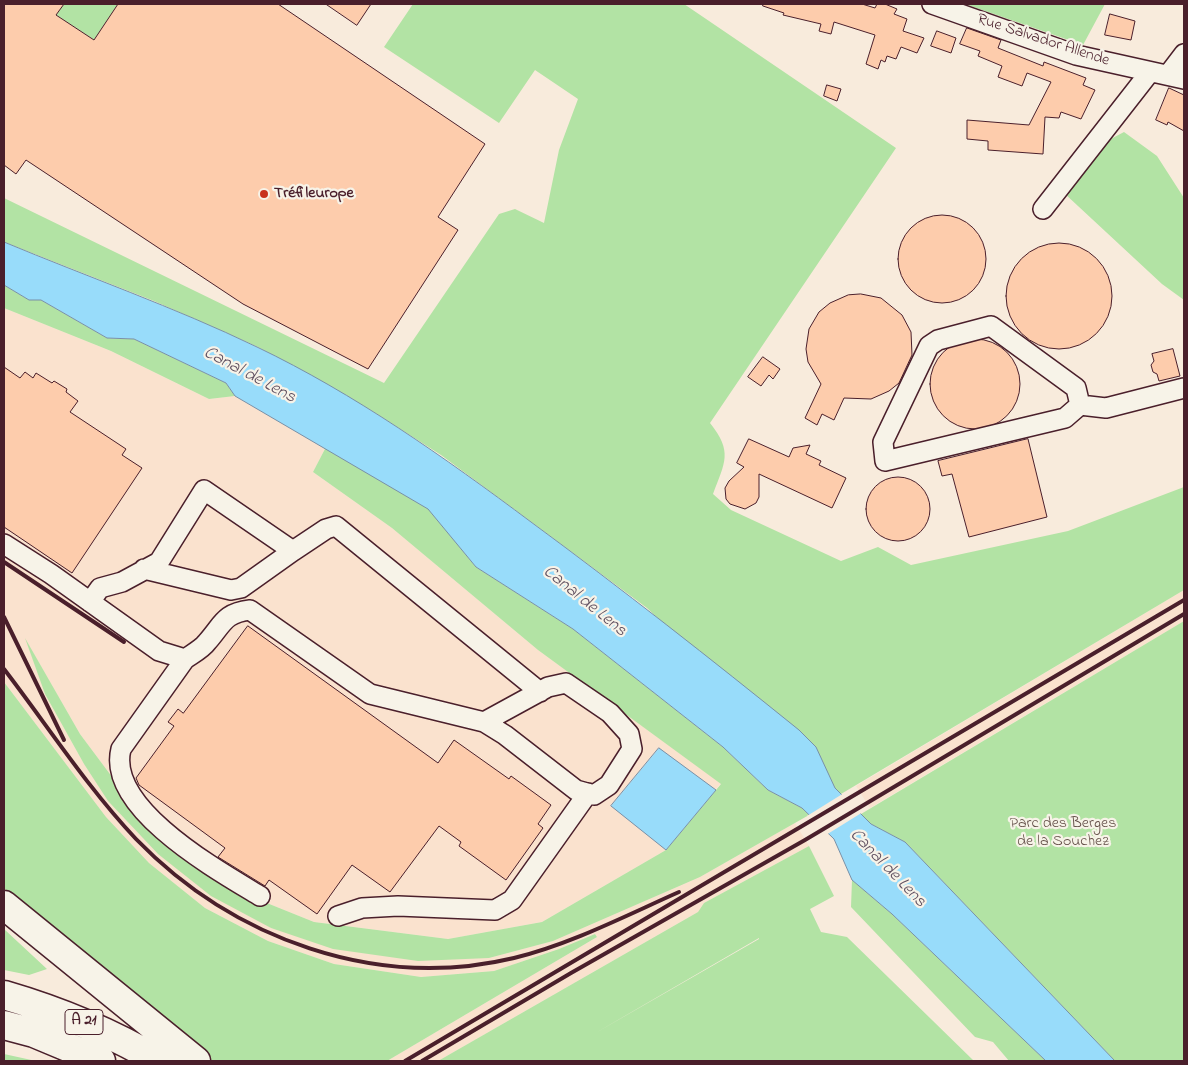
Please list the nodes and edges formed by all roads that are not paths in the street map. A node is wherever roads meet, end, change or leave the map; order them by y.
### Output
1 (932, 4) edge
2 (1184, 54) edge
3 (1168, 76) edge
4 (1043, 209) dead end
5 (1184, 388) edge
6 (1080, 405) junction
7 (4, 544) edge
8 (293, 551) junction
9 (144, 569) junction
10 (90, 602) junction
11 (185, 659) junction
12 (540, 692) junction
13 (484, 722) junction
14 (588, 793) junction
15 (260, 896) dead end
16 (4, 905) edge
17 (338, 916) dead end
18 (4, 995) edge
19 (4, 1025) edge
20 (101, 1061) edge
21 (159, 1061) edge
22 (196, 1061) edge

1 - 3 street, Rue Salvador Allende
2 - 3 street
3 - 4 street
5 - 6 street
6 - 6 street
7 - 10 street
8 - 9 street
8 - 9 street
8 - 12 street
9 - 10 street
10 - 11 street
11 - 13 street
11 - 15 street
12 - 13 street
12 - 14 street
13 - 14 street
14 - 17 street
16 - 22 highway
18 - 21 highway, A 21
19 - 20 highway, A 21

